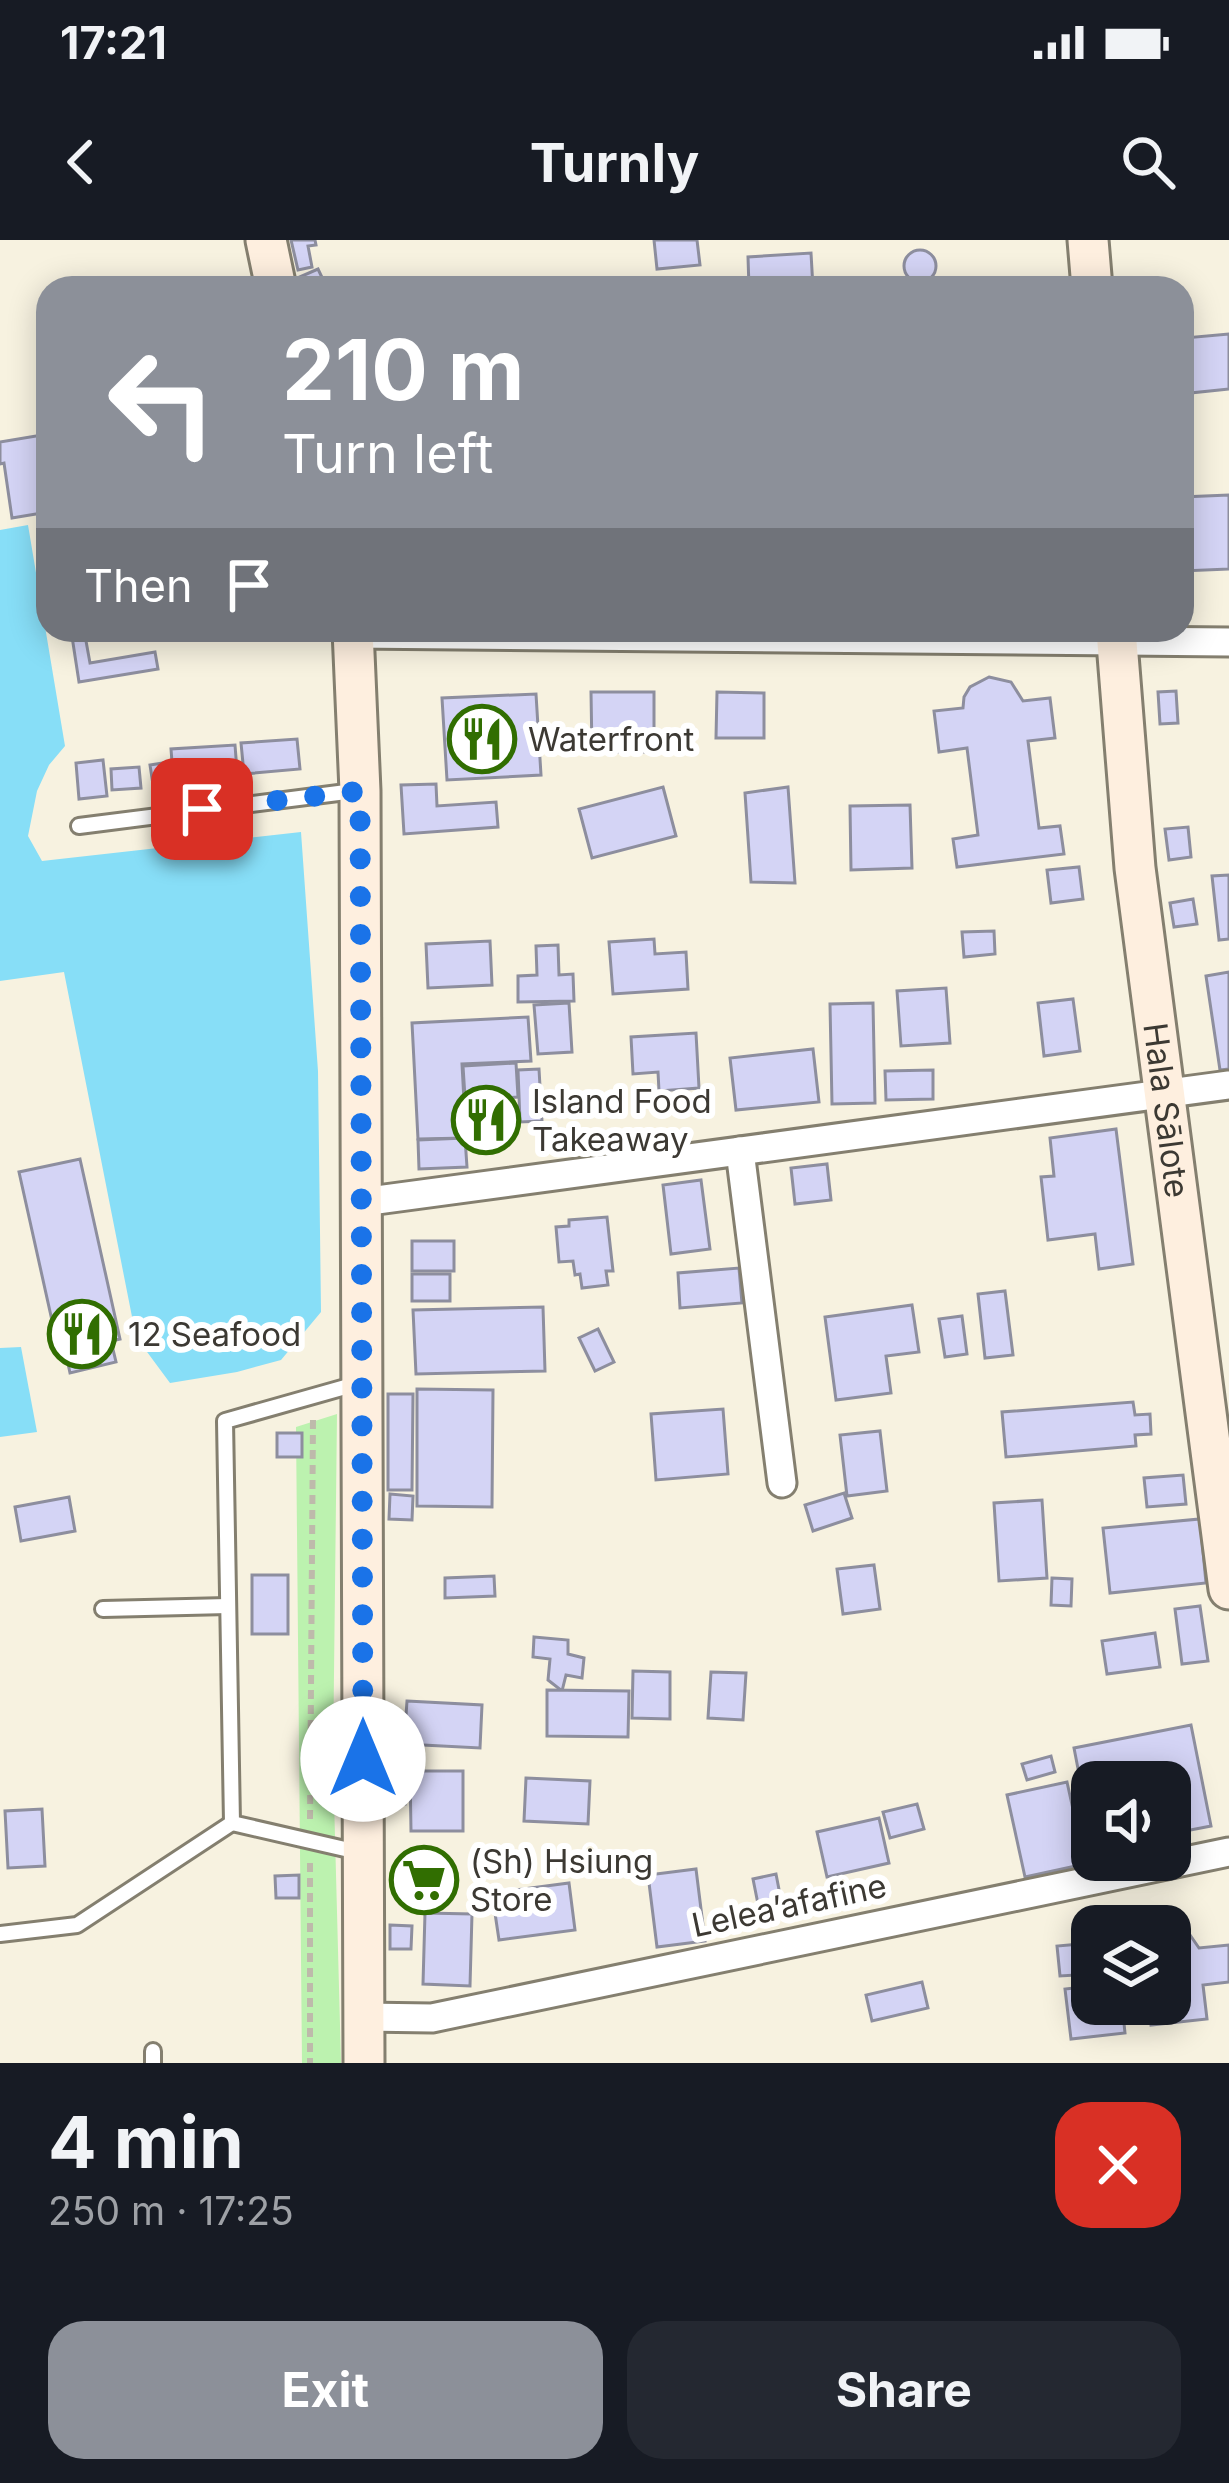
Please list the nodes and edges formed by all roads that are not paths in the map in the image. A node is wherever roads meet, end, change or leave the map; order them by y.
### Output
1 (266, 240) edge
2 (1088, 240) edge
3 (274, 276) edge
4 (1091, 276) edge
5 (1194, 640) edge
6 (353, 642) edge
7 (1118, 642) edge
8 (1229, 642) edge
9 (360, 791) junction
10 (79, 826) dead end
11 (1229, 1085) edge
12 (1165, 1094) junction
13 (740, 1151) junction
14 (362, 1202) junction
15 (362, 1382) junction
16 (782, 1483) dead end
17 (1229, 1589) edge
18 (228, 1606) junction
19 (103, 1609) dead end
20 (232, 1823) junction
21 (1229, 1852) edge
22 (363, 1853) junction
23 (0, 1934) edge
24 (364, 2017) junction
25 (364, 2063) edge

1 - 3 main road
2 - 4 main road
5 - 8 street
6 - 9 main road
7 - 12 main road, Hala Sālote
9 - 10 lane
9 - 14 main road
11 - 12 street
12 - 13 street
12 - 17 main road, Hala Sālote
13 - 14 street
13 - 16 street
14 - 15 main road
15 - 18 lane
15 - 22 main road
18 - 19 lane
18 - 20 lane
20 - 22 lane
20 - 23 lane
21 - 24 street, Lelea’afafine
22 - 24 main road
24 - 25 main road

